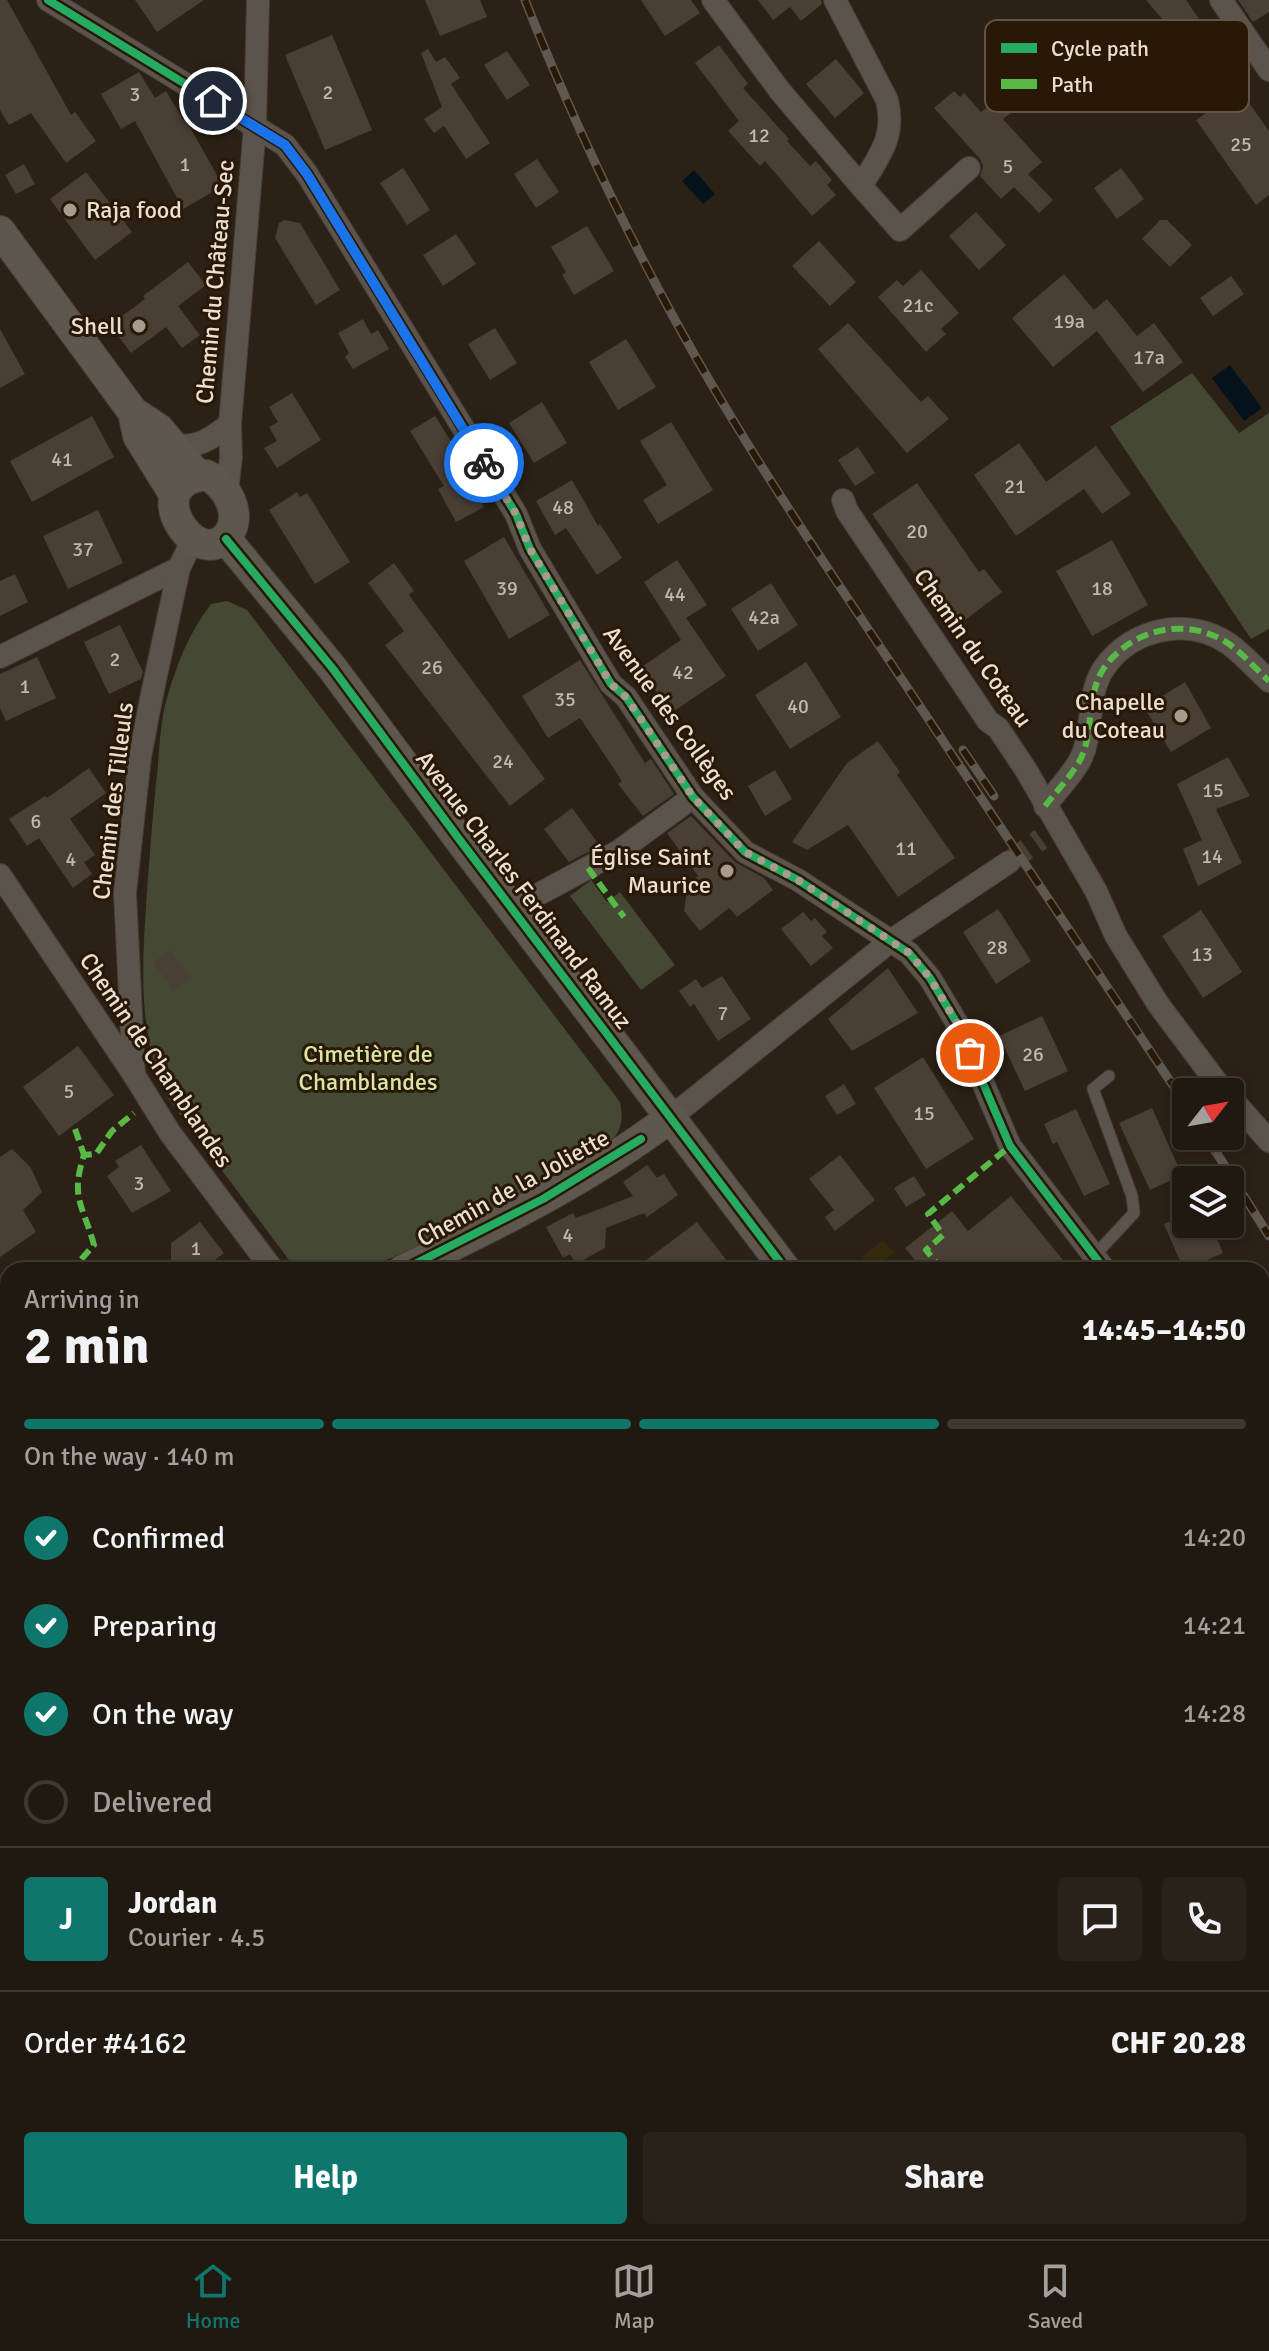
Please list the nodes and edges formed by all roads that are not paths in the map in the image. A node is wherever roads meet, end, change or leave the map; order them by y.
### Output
1 (48, 0) edge
2 (258, 0) edge
3 (713, 0) edge
4 (835, 0) edge
5 (1221, 0) edge
6 (1235, 20) edge
7 (1249, 41) edge
8 (1269, 70) edge
9 (255, 126) junction
10 (969, 168) dead end
11 (861, 186) junction
12 (0, 231) edge
13 (133, 412) junction
14 (230, 424) junction
15 (171, 444) junction
16 (200, 485) junction
17 (843, 500) dead end
18 (193, 539) junction
19 (226, 539) junction
20 (179, 568) junction
21 (0, 657) edge
22 (1269, 681) edge
23 (693, 797) junction
24 (1045, 806) junction
25 (1009, 862) tunnel mouth
26 (0, 875) edge
27 (513, 908) junction
28 (892, 940) junction
29 (134, 1075) junction
30 (1109, 1076) dead end
31 (1214, 1078) edge
32 (1244, 1113) edge
33 (671, 1117) junction
34 (1269, 1141) edge
35 (267, 1262) edge
36 (419, 1262) edge
37 (780, 1262) edge
38 (1099, 1262) edge
39 (1101, 1262) edge

1 - 9 street, Avenue des Collèges
2 - 9 street, Chemin du Château-Sec
3 - 11 street
4 - 11 street
5 - 6 street
7 - 8 street
9 - 14 street, Chemin du Château-Sec
9 - 23 street, Avenue des Collèges
10 - 11 street
12 - 13 street
13 - 15 street
13 - 16 street
14 - 15 street, Chemin du Château-Sec
14 - 16 street, Chemin du Château-Sec
15 - 16 street
16 - 18 street
16 - 19 street
17 - 24 street, Chemin du Coteau
18 - 19 street
18 - 20 street, Chemin des Tilleuls
19 - 27 street, Avenue Charles Ferdinand Ramuz
20 - 21 street
20 - 29 street, Chemin des Tilleuls
22 - 24 street
23 - 27 street
23 - 28 street, Avenue des Collèges
24 - 31 street, Chemin du Coteau
25 - 28 street
26 - 29 street, Chemin de Chamblandes
27 - 33 street, Avenue Charles Ferdinand Ramuz
28 - 33 street, Chemin de la Joliette
28 - 38 street, Avenue des Collèges
29 - 35 street, Chemin de Chamblandes
30 - 39 lane
32 - 34 street
33 - 36 street, Chemin de la Joliette
33 - 37 street, Avenue Charles Ferdinand Ramuz

